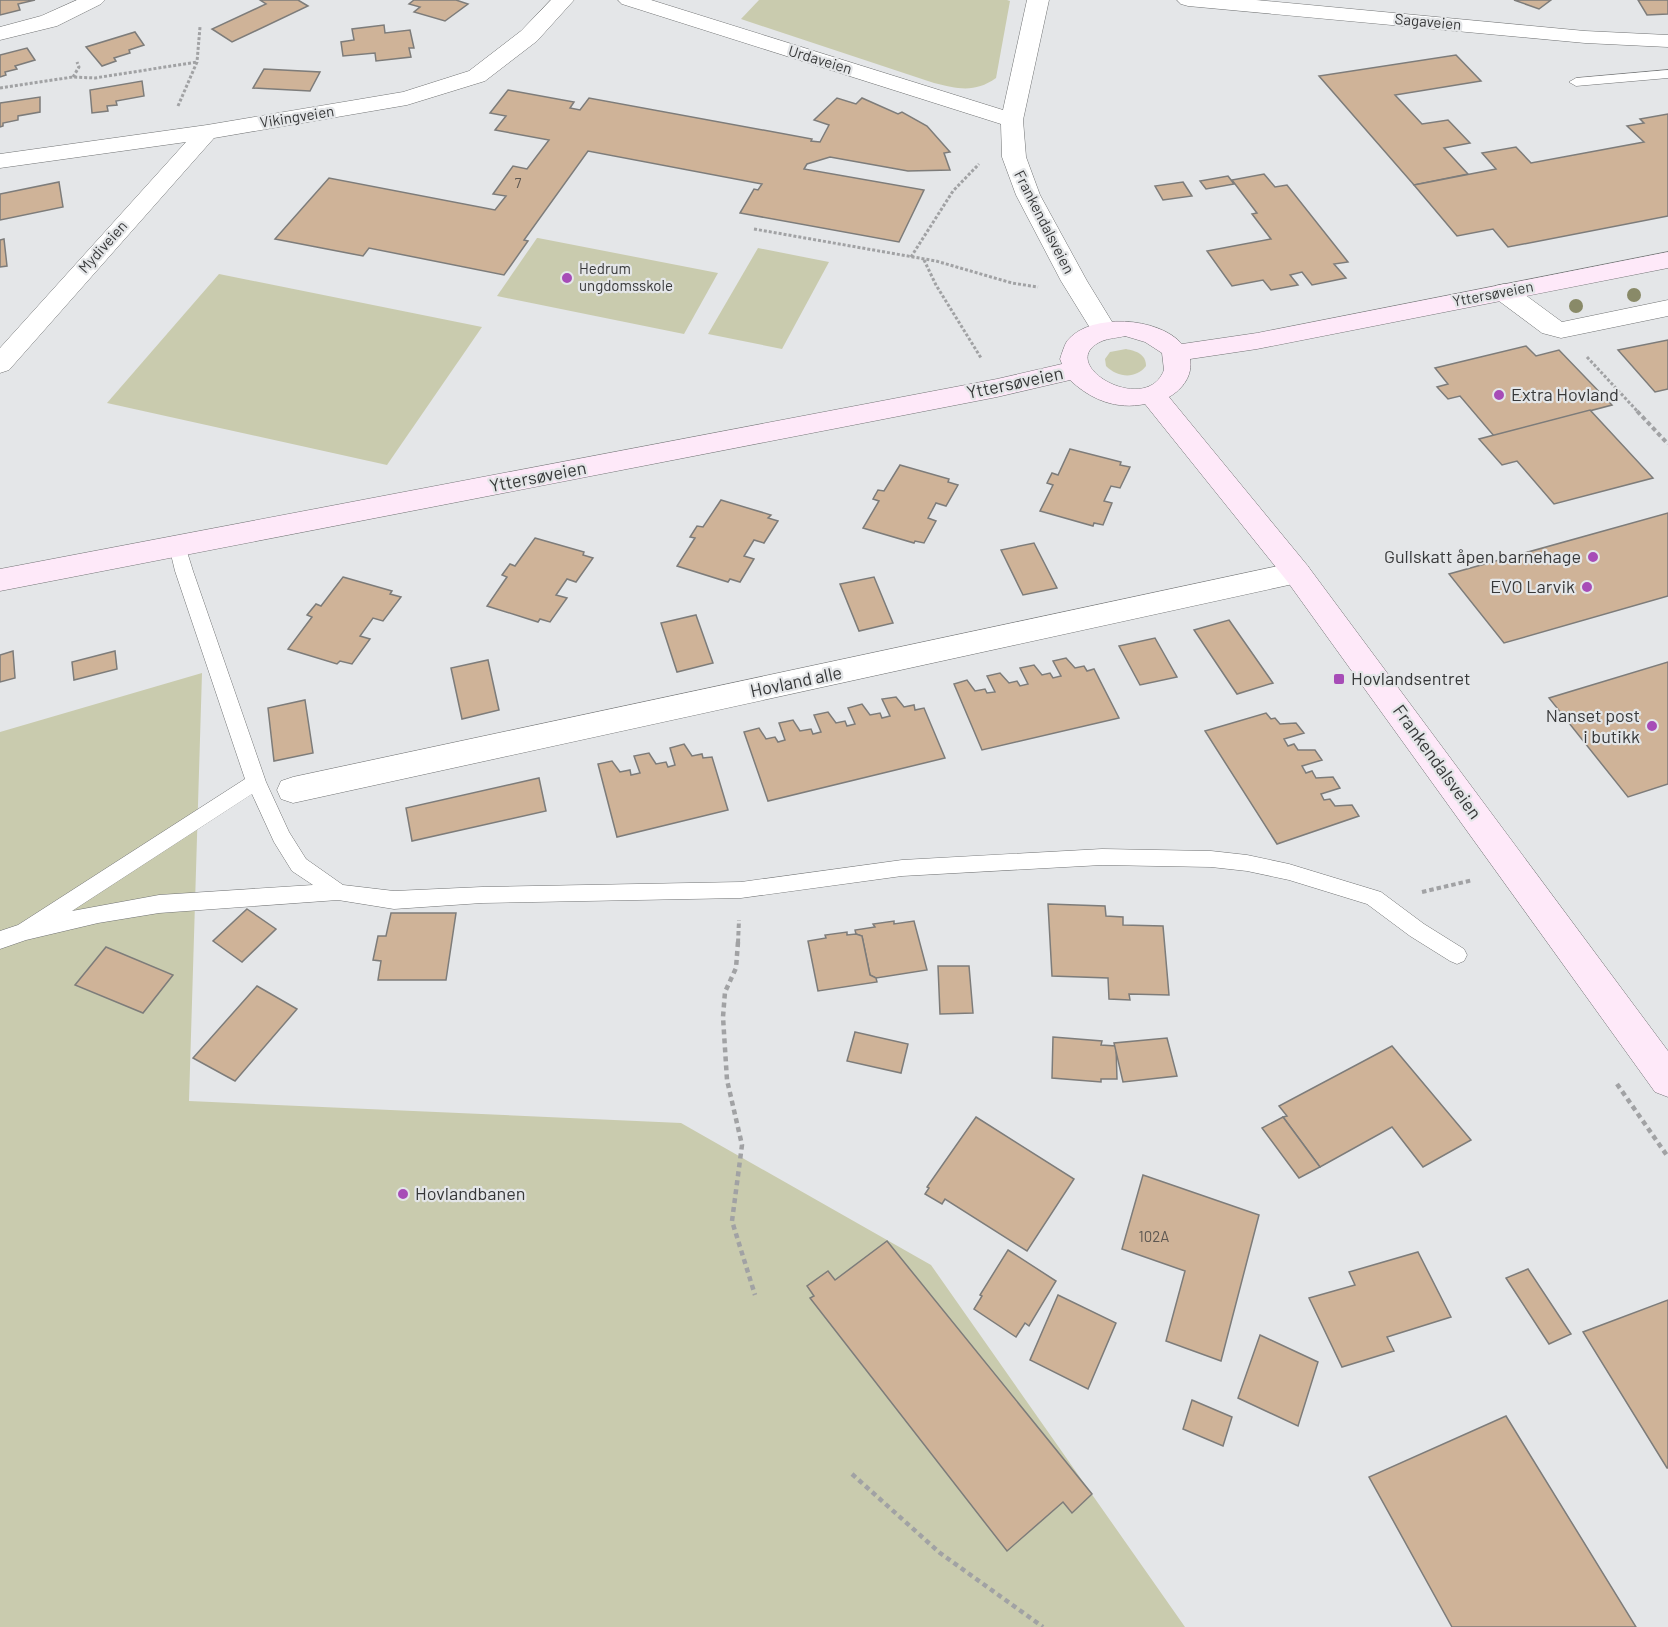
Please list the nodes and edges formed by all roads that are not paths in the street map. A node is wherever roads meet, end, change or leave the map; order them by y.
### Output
1 (94, 0) edge
2 (563, 0) edge
3 (629, 0) edge
4 (1038, 0) edge
5 (1188, 0) edge
6 (1448, 0) edge
7 (1444, 23) junction
8 (0, 33) edge
9 (1668, 40) edge
10 (1668, 74) edge
11 (1576, 82) dead end
12 (1012, 120) junction
13 (207, 132) junction
14 (0, 161) edge
15 (1668, 260) edge
16 (1504, 292) junction
17 (1668, 308) edge
18 (1104, 330) junction
19 (1175, 353) junction
20 (0, 364) edge
21 (1075, 370) junction
22 (1152, 394) junction
23 (178, 546) junction
24 (1297, 573) junction
25 (0, 580) edge
26 (256, 782) junction
27 (293, 790) dead end
28 (338, 892) junction
29 (25, 931) junction
30 (0, 940) edge
31 (1457, 955) dead end
32 (1668, 1080) edge

1 - 8 street
2 - 13 street, Vikingveien
3 - 12 street, Urdaveien
4 - 12 street, Frankendalsveien
5 - 7 street, Sagaveien
6 - 7 street
7 - 9 street, Sagaveien
10 - 11 lane
12 - 18 street, Frankendalsveien
13 - 14 street, Vikingveien
13 - 20 street, Mydiveien
15 - 16 main road, Yttersøveien
16 - 17 street
16 - 19 main road, Yttersøveien
18 - 19 main road
18 - 21 main road
19 - 22 main road
21 - 22 main road
21 - 23 main road, Yttersøveien
22 - 24 main road, Frankendalsveien
23 - 25 main road, Yttersøveien
23 - 26 lane
24 - 27 street, Hovland alle
24 - 32 main road, Frankendalsveien
26 - 28 lane
26 - 29 lane
28 - 29 lane
28 - 31 lane
29 - 30 lane

